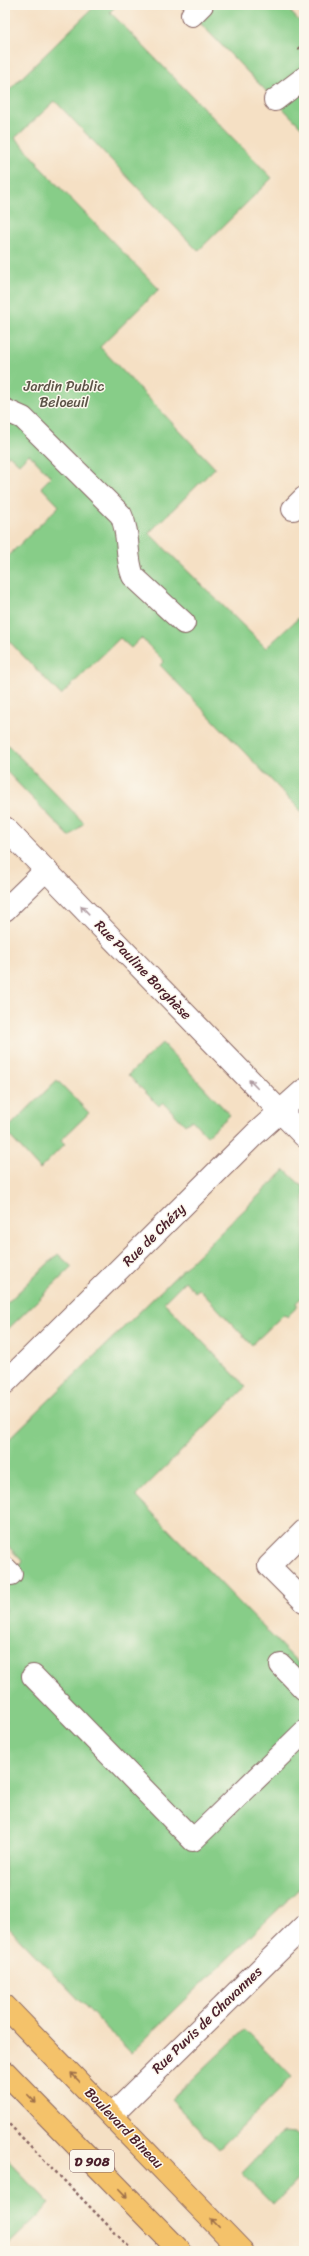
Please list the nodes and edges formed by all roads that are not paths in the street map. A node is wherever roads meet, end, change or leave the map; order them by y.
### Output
1 (304, 78) edge
2 (274, 100) dead end
3 (5, 410) edge
4 (184, 623) dead end
5 (5, 828) edge
6 (46, 870) junction
7 (5, 910) edge
8 (304, 1090) edge
9 (280, 1112) junction
10 (304, 1136) edge
11 (5, 1383) edge
12 (304, 1531) edge
13 (304, 1601) edge
14 (281, 1665) dead end
15 (33, 1676) dead end
16 (304, 1689) edge
17 (304, 1732) edge
18 (304, 1926) edge
19 (5, 2006) edge
20 (5, 2072) edge
21 (112, 2115) junction
22 (180, 2251) edge
23 (242, 2251) edge

1 - 2 street
3 - 4 street
5 - 6 street, Rue Pauline Borghèse
6 - 7 street
9 -> 6 street, Rue Pauline Borghèse
8 - 9 street, Rue de Chézy
9 - 10 street, Rue Pauline Borghèse
9 - 11 street, Rue de Chézy
12 - 13 street
14 - 16 street
15 - 17 street
18 - 21 street, Rue Puvis de Chavannes
21 -> 19 main road, Boulevard Bineau
20 -> 22 main road, D 908
23 -> 21 main road, Boulevard Bineau

